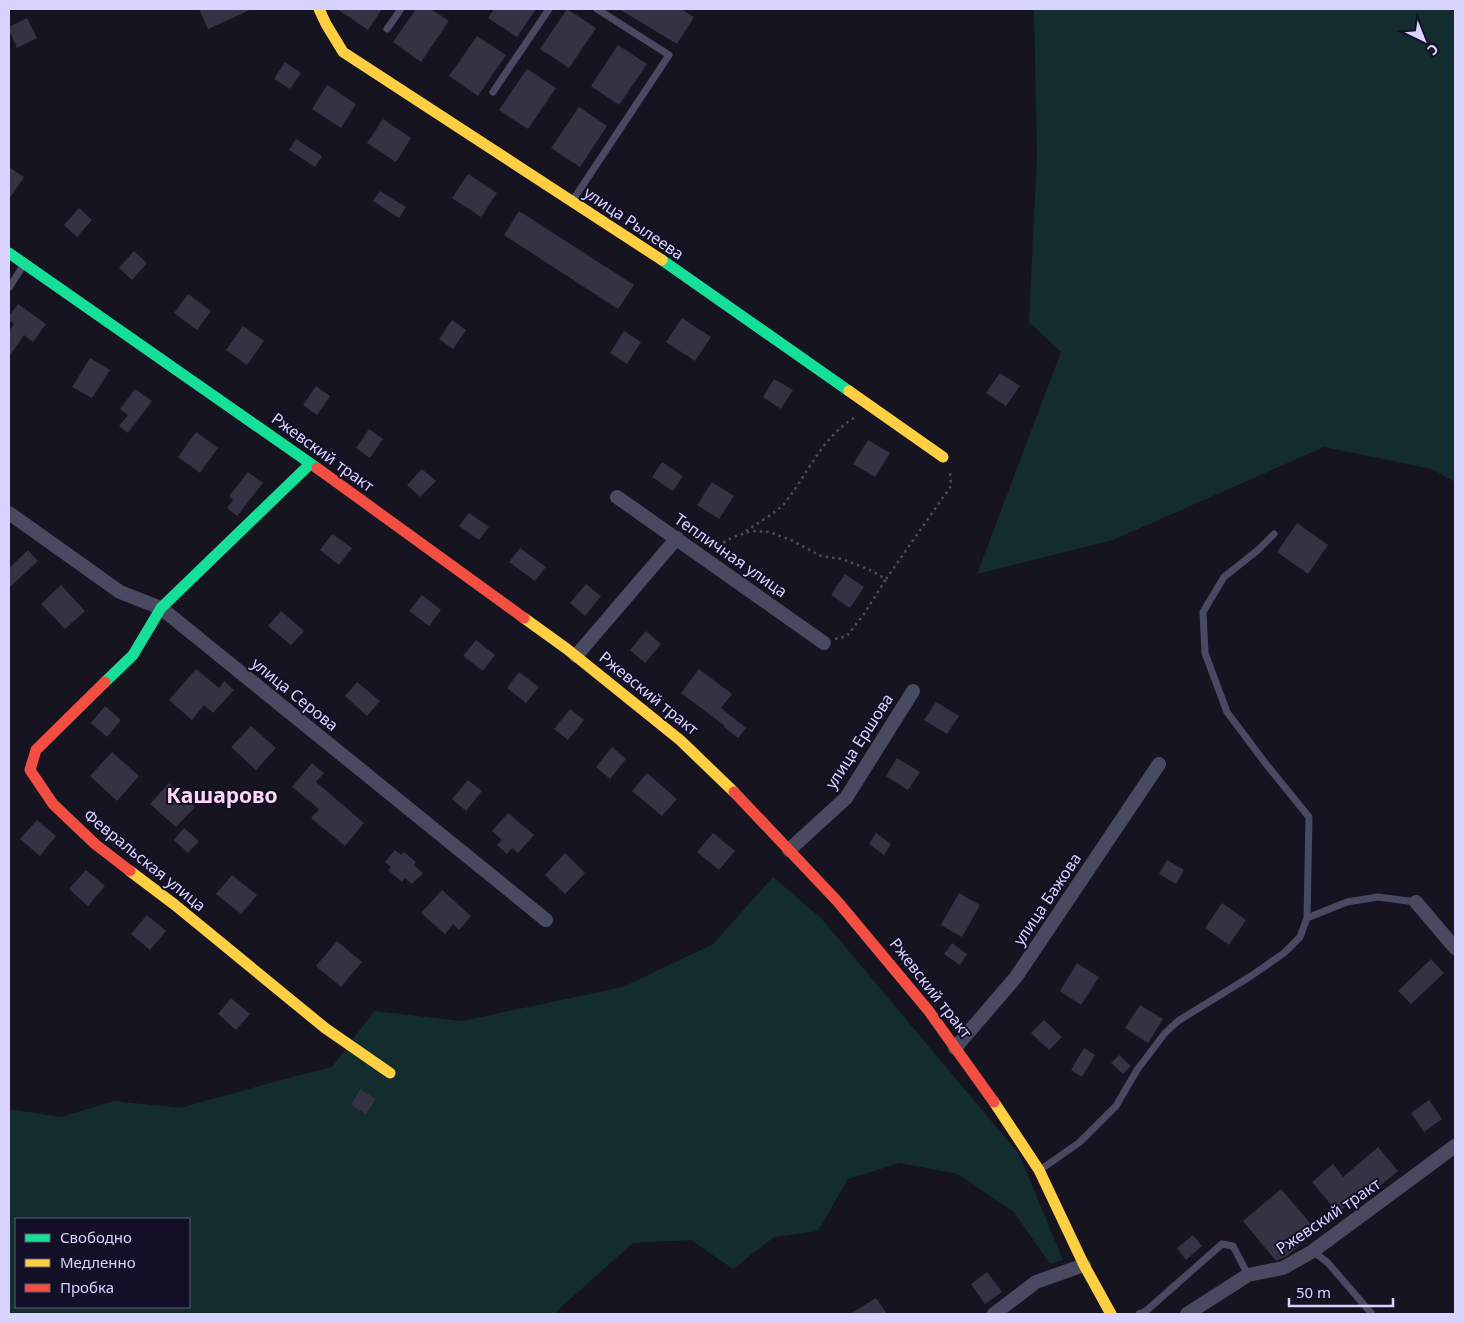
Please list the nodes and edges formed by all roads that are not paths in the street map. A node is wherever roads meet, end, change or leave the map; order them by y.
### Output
1 (319, 9) edge
2 (401, 9) edge
3 (550, 9) edge
4 (597, 9) edge
5 (387, 30) dead end
6 (493, 92) dead end
7 (572, 201) junction
8 (9, 252) edge
9 (24, 264) junction
10 (9, 288) edge
11 (943, 457) road end
12 (310, 464) junction
13 (617, 497) dead end
14 (9, 514) edge
15 (1274, 534) dead end
16 (677, 538) junction
17 (161, 608) junction
18 (824, 643) road end
19 (576, 656) junction
20 (913, 691) dead end
21 (1159, 764) dead end
22 (789, 850) junction
23 (1416, 902) joint
24 (1307, 918) junction
25 (546, 920) dead end
26 (1455, 948) edge
27 (956, 1048) junction
28 (390, 1073) dead end
29 (1455, 1146) edge
30 (1039, 1170) junction
31 (1313, 1251) junction
32 (1084, 1265) junction
33 (1248, 1275) junction
34 (994, 1314) edge
35 (1111, 1314) edge
36 (1139, 1314) edge
37 (1187, 1314) edge
38 (1372, 1314) edge

1 - 7 street, улица Рылеева
2 - 5 lane
3 - 6 lane
4 - 7 lane
7 - 11 street, улица Рылеева
8 - 9 street, Ржевский тракт
9 - 10 lane
9 - 12 street, Ржевский тракт
12 - 17 street, Февральская улица
12 - 19 street, Ржевский тракт
13 - 16 street, Тепличная улица
14 - 17 street, улица Серова
15 - 24 lane
16 - 18 street, Тепличная улица
16 - 19 street
17 - 25 street, улица Серова
17 - 28 street, Февральская улица
19 - 22 street, Ржевский тракт
20 - 22 street, улица Ершова
21 - 27 street, улица Бажова
22 - 27 street, Ржевский тракт
23 - 24 lane
23 - 26 street
24 - 30 lane
27 - 30 street, Ржевский тракт
29 - 31 street, Ржевский тракт
30 - 32 street, Ржевский тракт
31 - 33 street, Ржевский тракт
31 - 38 lane
32 - 34 street
32 - 35 street, Ржевский тракт
33 - 36 lane
33 - 37 street, Ржевский тракт

